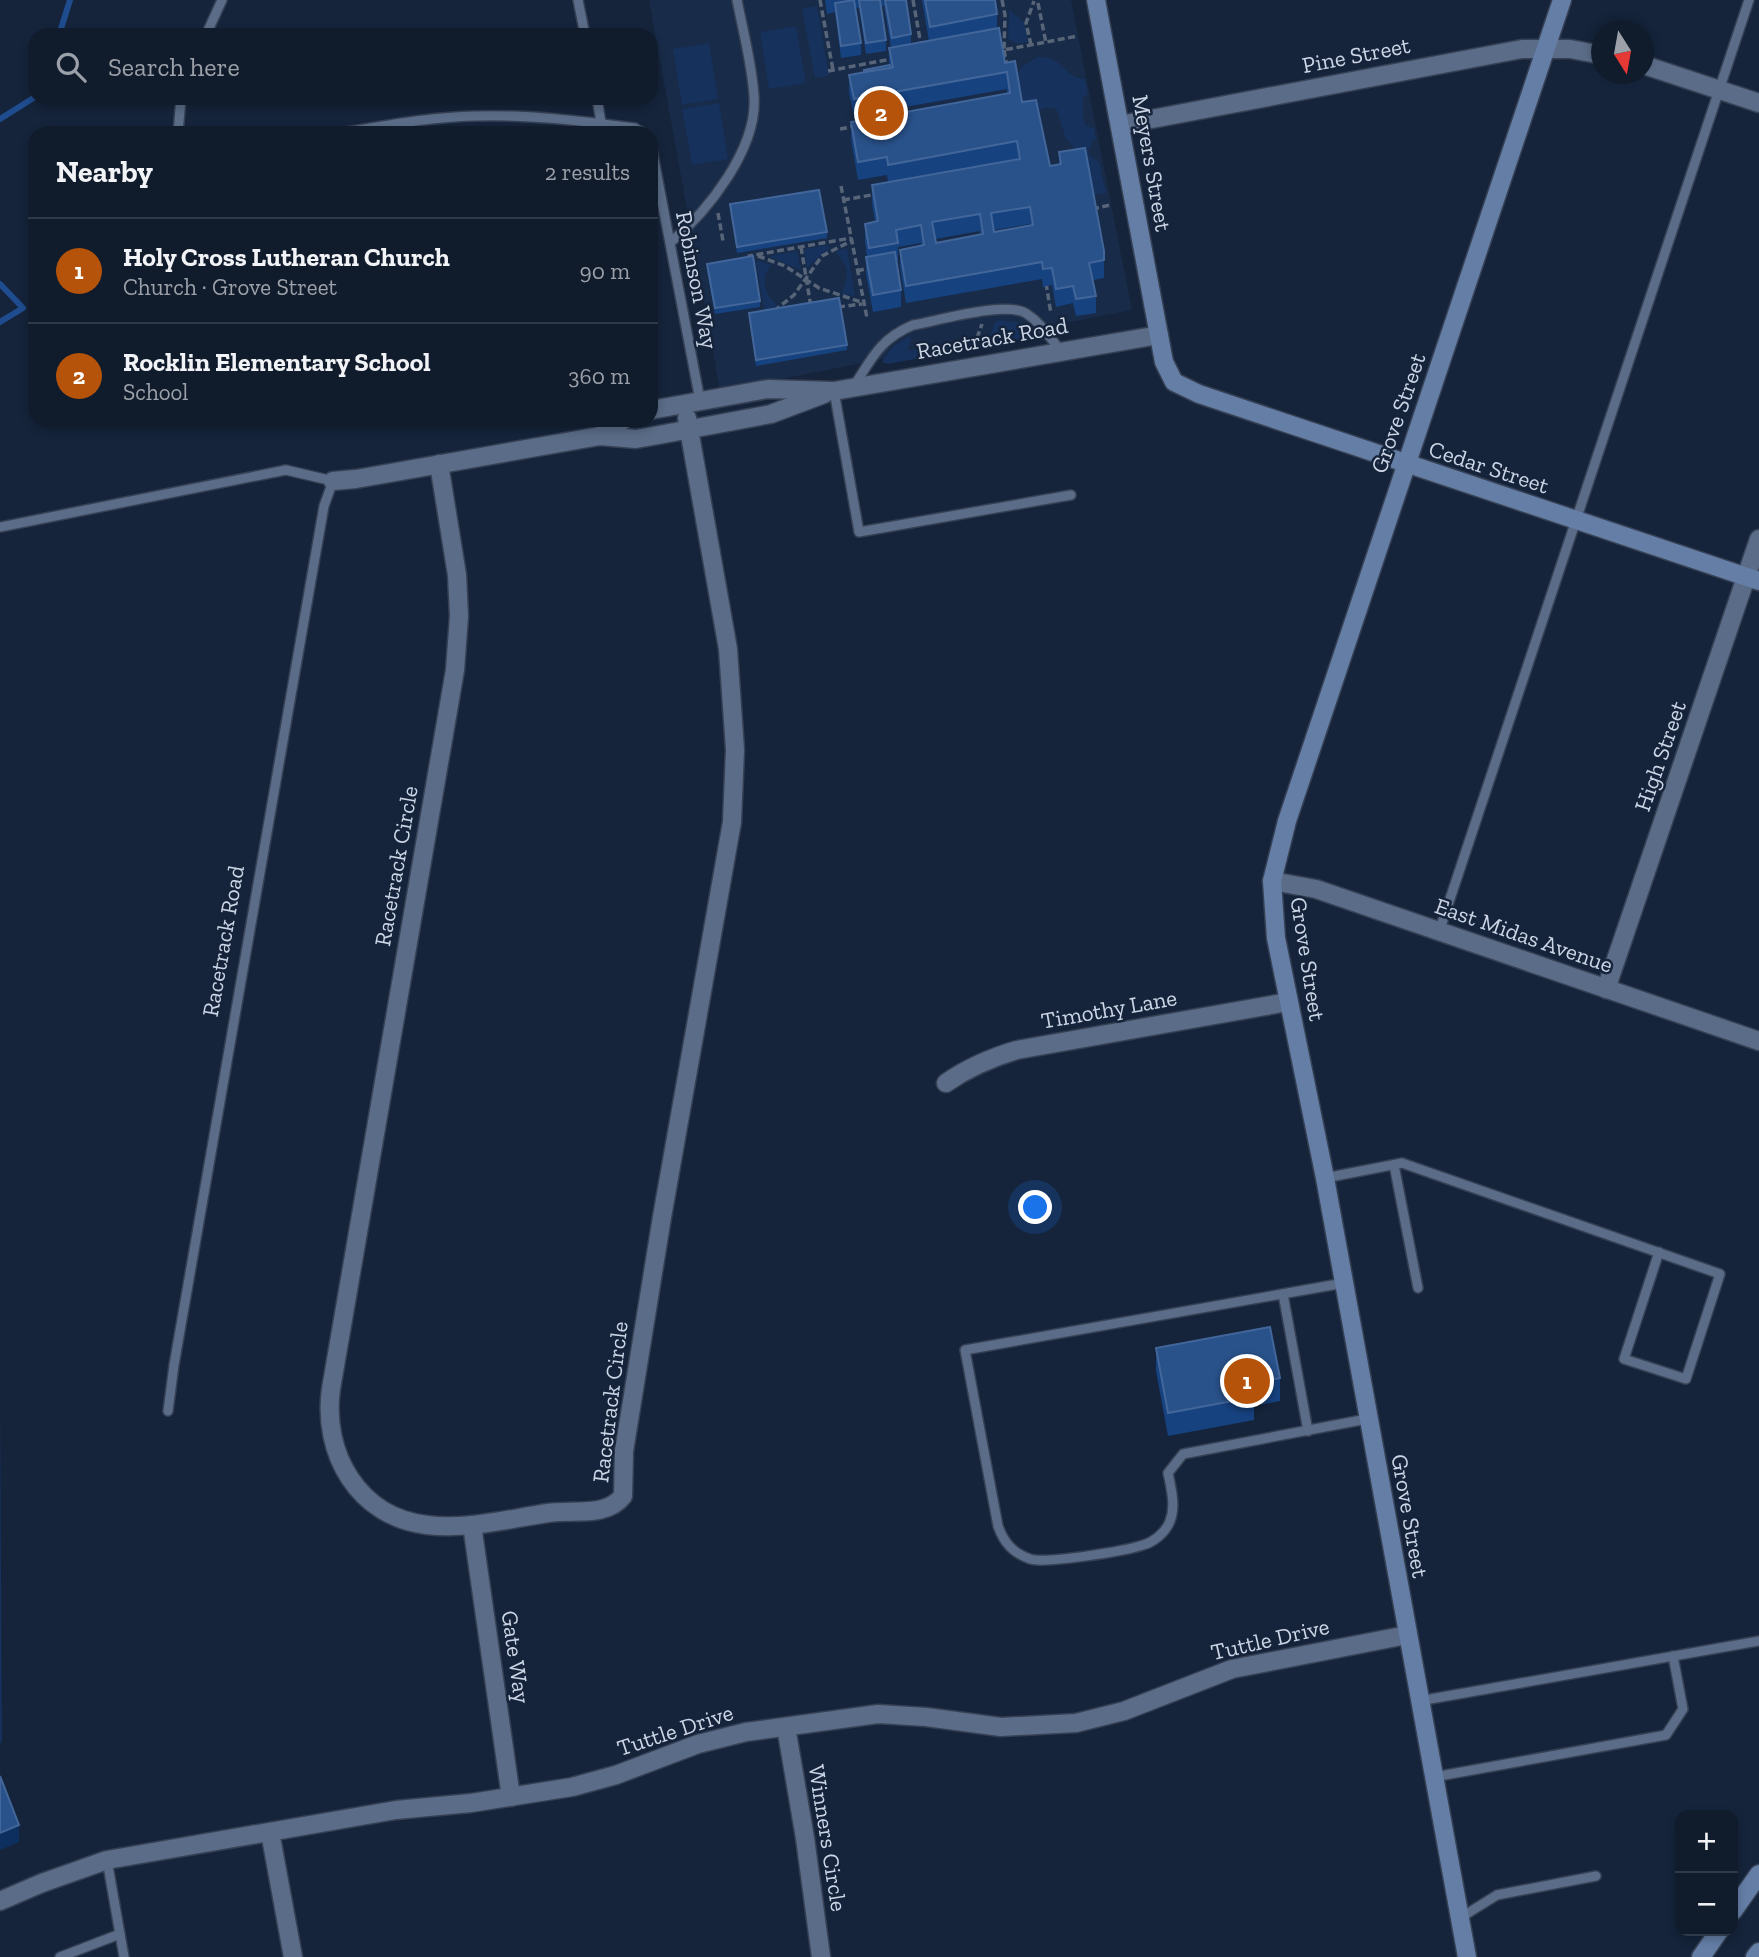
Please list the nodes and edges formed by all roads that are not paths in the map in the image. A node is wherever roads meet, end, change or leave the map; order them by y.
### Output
1 (222, 0) edge
2 (578, 0) edge
3 (737, 0) edge
4 (1096, 0) edge
5 (1562, 0) edge
6 (1749, 0) edge
7 (209, 28) edge
8 (584, 28) edge
9 (1546, 48) junction
10 (1591, 53) edge
11 (1654, 68) edge
12 (1719, 89) junction
13 (1759, 103) edge
14 (180, 105) edge
15 (598, 105) edge
16 (601, 123) junction
17 (1120, 125) junction
18 (179, 126) edge
19 (383, 126) edge
20 (621, 126) edge
21 (658, 176) edge
22 (671, 242) junction
23 (1159, 335) junction
24 (1060, 351) junction
25 (853, 388) junction
26 (834, 391) junction
27 (658, 411) edge
28 (690, 417) junction
29 (613, 427) edge
30 (600, 436) junction
31 (439, 464) junction
32 (1406, 465) junction
33 (333, 481) junction
34 (1071, 495) dead end
35 (1577, 521) junction
36 (0, 527) edge
37 (1759, 539) edge
38 (1753, 579) edge
39 (1272, 881) junction
40 (1439, 932) junction
41 (1606, 989) junction
42 (1287, 1002) junction
43 (1759, 1041) edge
44 (946, 1083) dead end
45 (1394, 1165) junction
46 (1325, 1178) junction
47 (1659, 1252) junction
48 (1344, 1283) junction
49 (1418, 1289) dead end
50 (1283, 1294) junction
51 (168, 1411) dead end
52 (1367, 1419) junction
53 (1308, 1431) junction
54 (472, 1525) junction
55 (1407, 1635) junction
56 (1759, 1641) edge
57 (1673, 1656) junction
58 (1419, 1701) junction
59 (786, 1727) junction
60 (1433, 1777) junction
61 (511, 1797) junction
62 (270, 1832) junction
63 (107, 1860) junction
64 (1759, 1874) edge
65 (1596, 1876) dead end
66 (0, 1901) edge
67 (1738, 1904) edge
68 (1460, 1918) junction
69 (120, 1934) junction
70 (1717, 1936) edge
71 (1719, 1936) edge
72 (1759, 1952) edge
73 (60, 1957) edge
74 (124, 1957) edge
75 (293, 1957) edge
76 (821, 1957) edge
77 (1467, 1957) edge
78 (1701, 1957) edge
79 (1712, 1957) edge
80 (1755, 1957) edge

1 - 7 lane
2 - 8 lane
3 - 22 lane
4 - 17 street, Meyers Street
5 - 9 street, Grove Street
6 - 12 lane
9 - 10 street, Pine Street
9 - 17 street, Pine Street
9 - 32 street, Grove Street
11 - 12 street
12 - 13 street
12 - 35 lane
14 - 18 lane
15 - 16 lane
16 - 19 lane
16 - 20 lane
17 - 23 street, Meyers Street
21 - 22 lane, Robinson Way
22 - 28 lane, Robinson Way
23 - 24 street, Racetrack Road
23 - 32 street, Cedar Street
24 - 25 street, Racetrack Road
24 - 25 lane
25 - 26 street, Racetrack Road
26 - 28 street, Racetrack Road
26 - 28 street, Racetrack Road
26 - 34 lane
27 - 28 street, Racetrack Road
28 - 30 street, Racetrack Road
28 - 54 street, Racetrack Circle
29 - 30 street, Racetrack Road
30 - 31 street, Racetrack Road
31 - 33 street, Racetrack Road
31 - 54 street, Racetrack Circle
32 - 35 street, Cedar Street
32 - 39 street, Grove Street
33 - 36 lane, Racetrack Road
33 - 51 lane, Racetrack Road
35 - 38 street, Cedar Street
35 - 40 lane
37 - 38 street, High Street
38 - 41 street, High Street
39 - 40 street, East Midas Avenue
39 - 42 street, Grove Street
40 - 41 street, East Midas Avenue
41 - 43 street, East Midas Avenue
42 - 44 street, Timothy Lane
42 - 46 street, Grove Street
45 - 46 lane
45 - 47 lane
45 - 49 lane
46 - 48 street, Grove Street
47 - 47 lane
48 - 50 lane
48 - 52 street, Grove Street
50 - 53 lane
50 - 53 lane
52 - 53 lane
52 - 55 street, Grove Street
54 - 61 street, Gate Way
55 - 58 street, Grove Street
55 - 59 street, Tuttle Drive
56 - 57 lane
57 - 58 lane
57 - 60 lane
58 - 60 street, Grove Street
59 - 61 street, Tuttle Drive
59 - 76 street, Winners Circle
60 - 68 street, Grove Street
61 - 62 street, Tuttle Drive
62 - 63 street, Tuttle Drive
62 - 75 street
63 - 66 street, Tuttle Drive
63 - 69 lane
64 - 67 street
65 - 68 lane
68 - 77 street, Grove Street
69 - 73 lane
69 - 74 lane
70 - 78 street
71 - 79 street
72 - 80 street

